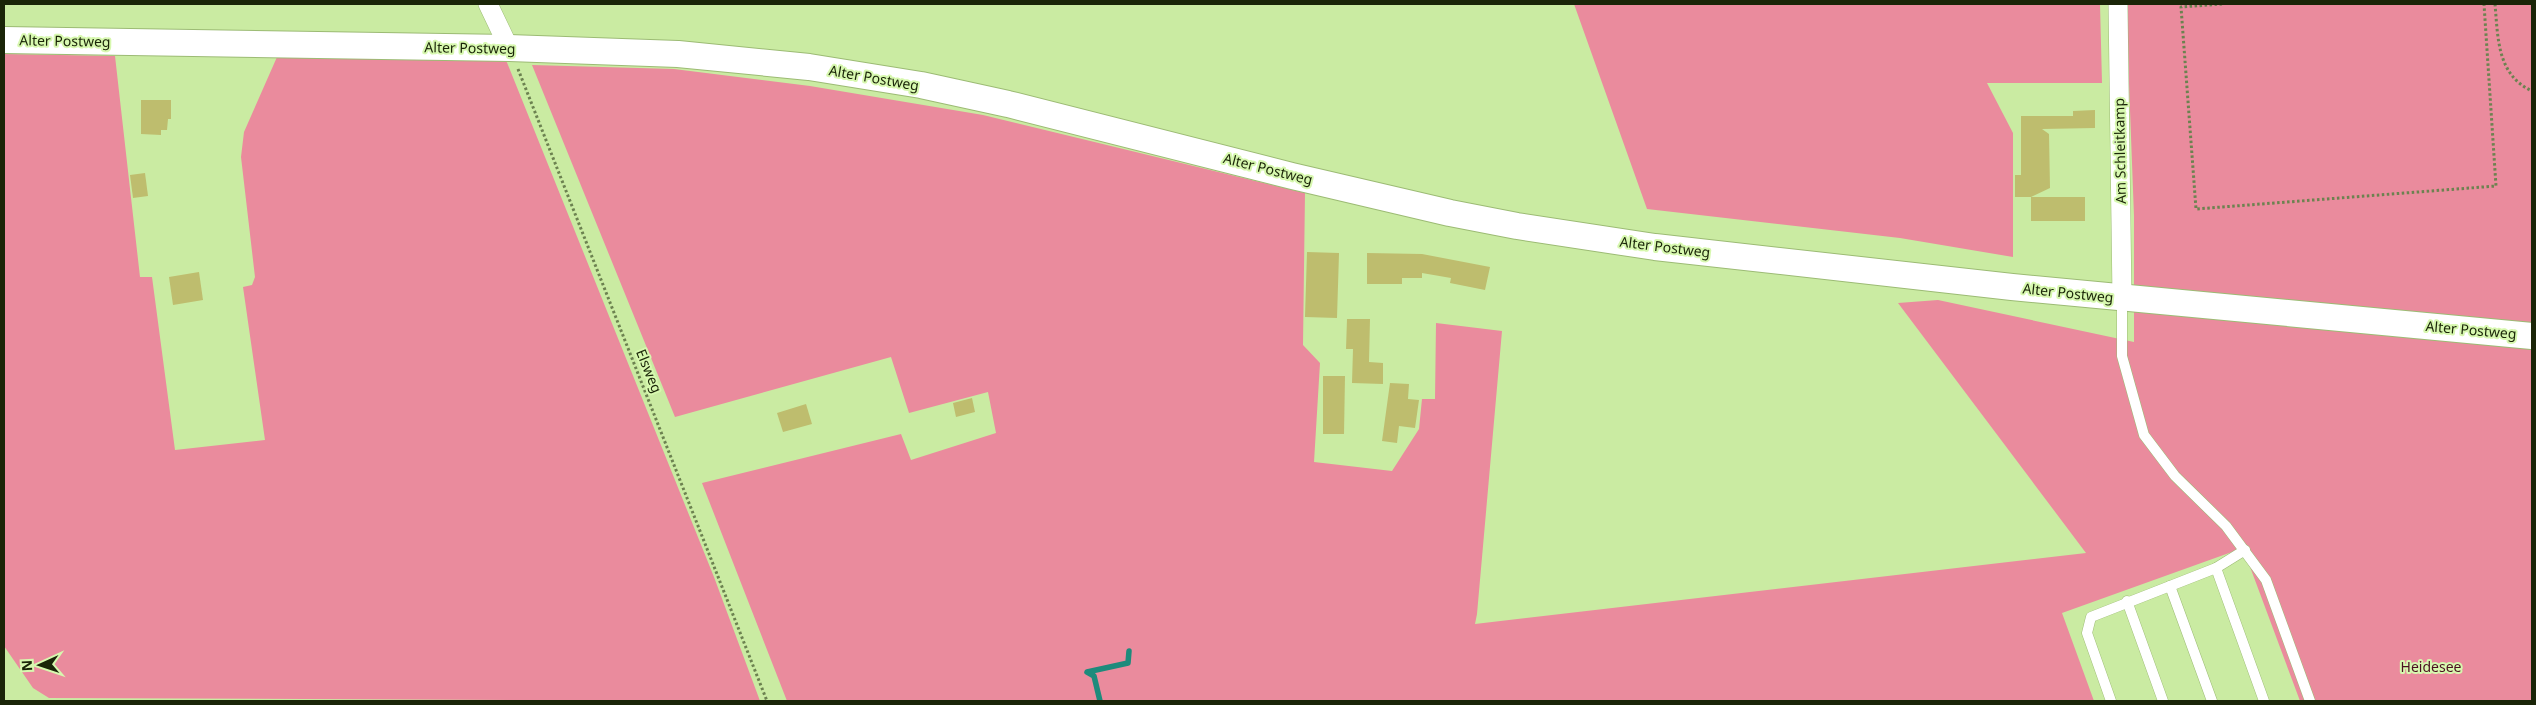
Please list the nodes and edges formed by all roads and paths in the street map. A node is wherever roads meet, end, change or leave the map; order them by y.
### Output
1 (488, 4) edge
2 (2118, 4) edge
3 (2222, 4) edge
4 (2484, 4) edge
5 (2495, 4) edge
6 (4, 40) edge
7 (509, 48) junction
8 (2532, 91) edge
9 (2122, 298) junction
10 (2532, 336) edge
11 (2245, 550) junction
12 (2216, 568) junction
13 (2170, 586) junction
14 (2127, 601) junction
15 (767, 701) edge
16 (2111, 701) edge
17 (2163, 701) edge
18 (2212, 701) edge
19 (2264, 701) edge
20 (2310, 701) edge

1 - 7 street
2 - 9 street, Am Schleitkamp
3 - 4 path
5 - 8 path
6 - 7 main road, Alter Postweg
7 - 9 main road, Alter Postweg
7 - 15 path, Elsweg
9 - 10 main road, Alter Postweg
9 - 11 lane
11 - 12 lane
11 - 20 lane
12 - 13 lane
12 - 19 lane
13 - 14 lane
13 - 18 lane
14 - 16 lane
14 - 17 lane

